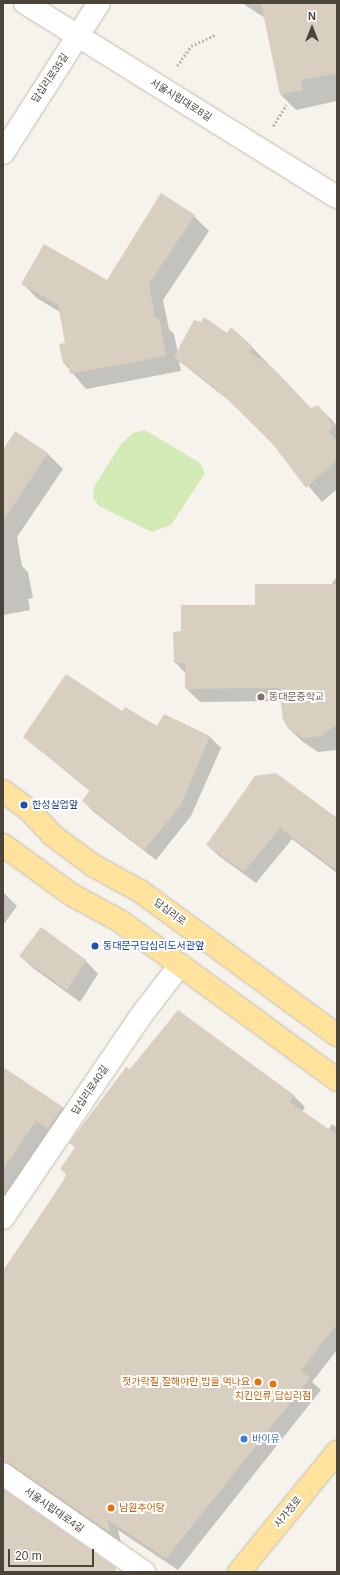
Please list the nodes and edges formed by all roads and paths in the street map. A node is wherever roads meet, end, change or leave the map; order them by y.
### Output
1 (25, 3) edge
2 (99, 3) edge
3 (215, 35) dead end
4 (78, 36) junction
5 (177, 66) dead end
6 (286, 105) dead end
7 (273, 127) dead end
8 (3, 153) edge
9 (337, 197) edge
10 (3, 791) edge
11 (3, 845) edge
12 (180, 965) junction
13 (337, 1035) edge
14 (337, 1080) edge
15 (3, 1218) edge
16 (337, 1452) edge
17 (3, 1474) edge
18 (144, 1572) edge
19 (239, 1572) edge

1 - 4 street, 서울시립대로8길
2 - 4 street, 답십리로35길
3 - 5 path
4 - 8 street, 답십리로35길
4 - 9 street, 서울시립대로8길
6 - 7 path
10 - 13 main road, 답십리로
11 - 12 main road
12 - 14 main road
12 - 15 street, 답십리로40길
16 - 19 main road, 사가정로
17 - 18 street, 서울시립대로4길

